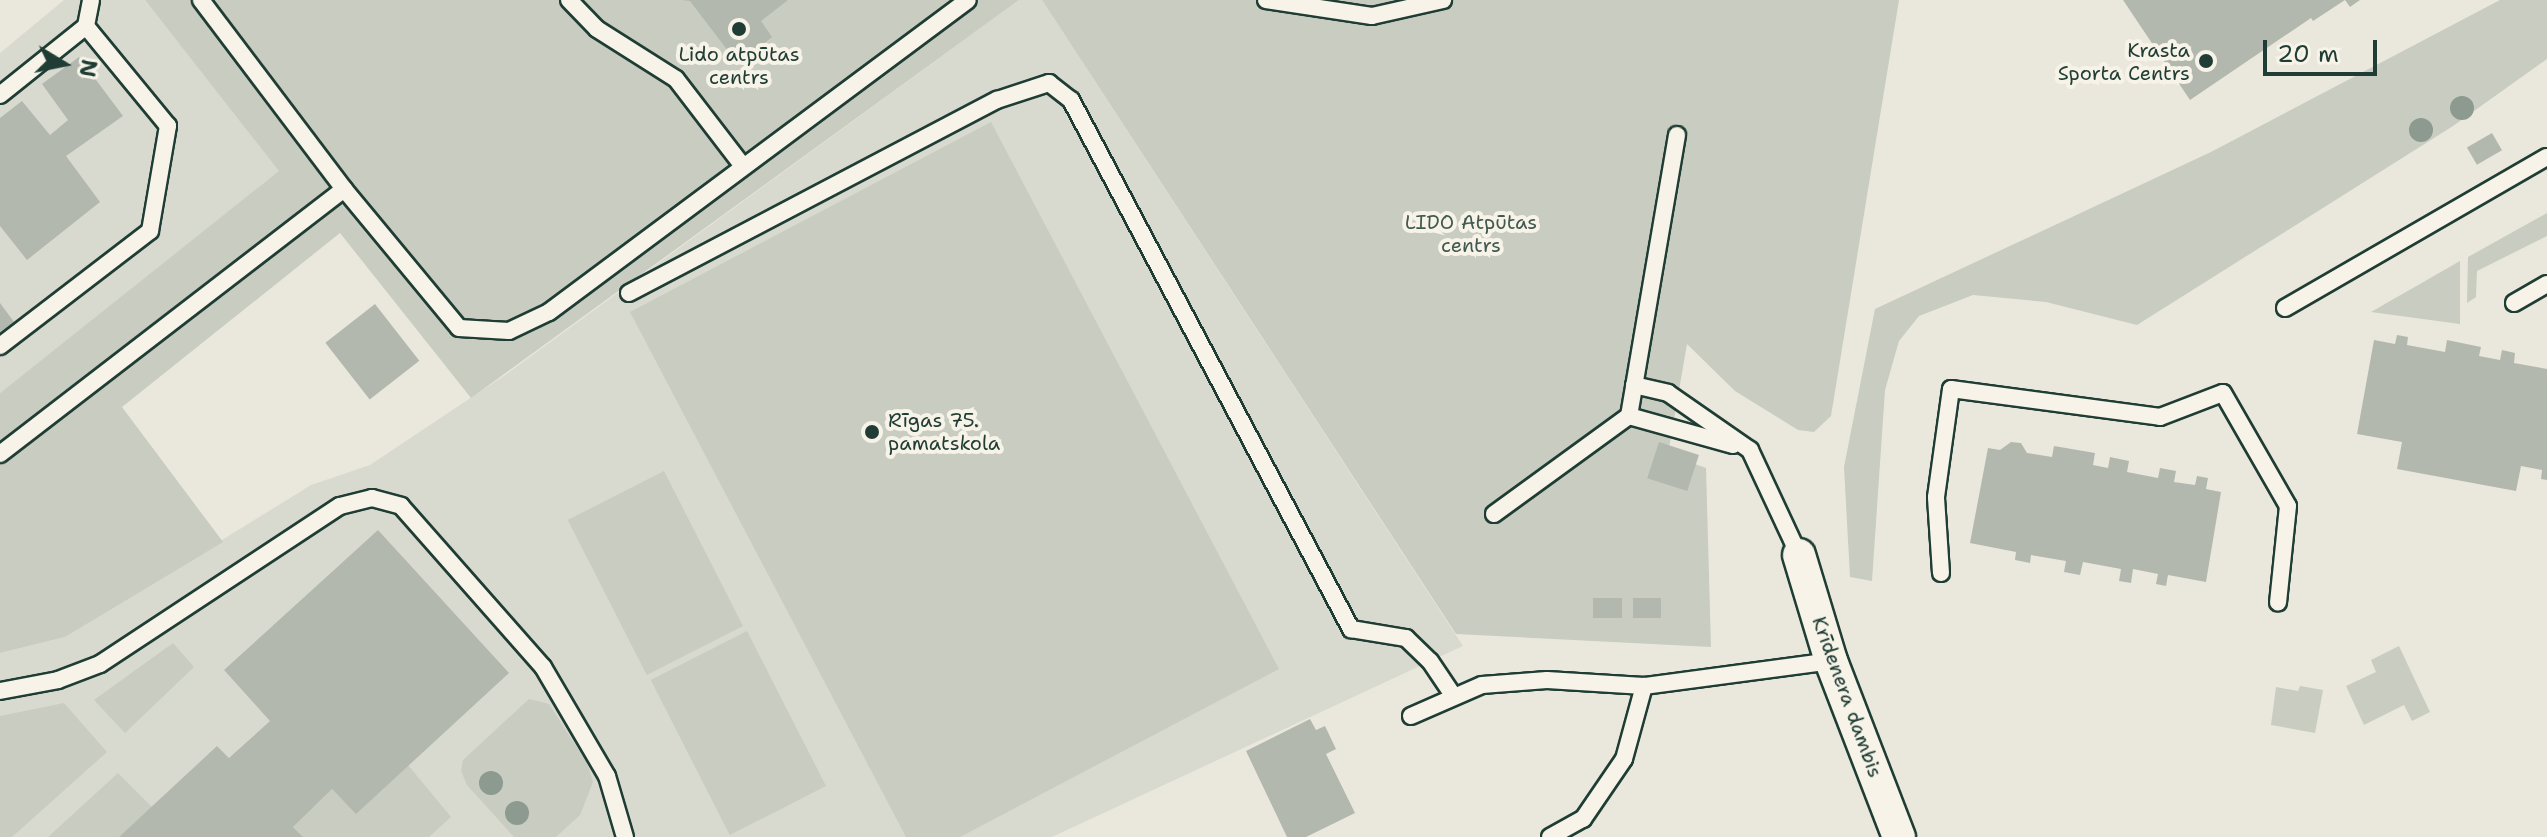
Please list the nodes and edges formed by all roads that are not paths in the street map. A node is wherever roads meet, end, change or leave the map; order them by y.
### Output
1 (91, 0) edge
2 (201, 0) edge
3 (569, 0) edge
4 (968, 0) edge
5 (1266, 0) edge
6 (1443, 0) edge
7 (86, 26) junction
8 (0, 95) edge
9 (1677, 135) dead end
10 (2547, 157) edge
11 (742, 165) junction
12 (344, 189) junction
13 (2547, 284) edge
14 (629, 293) dead end
15 (2514, 303) dead end
16 (2285, 308) dead end
17 (0, 346) edge
18 (1634, 385) junction
19 (1629, 416) junction
20 (1750, 450) junction
21 (0, 454) edge
22 (1494, 514) dead end
23 (1799, 555) joint
24 (1941, 573) dead end
25 (2278, 602) dead end
26 (1831, 661) junction
27 (1644, 686) junction
28 (0, 691) edge
29 (1452, 694) junction
30 (1411, 716) dead end
31 (625, 837) edge
32 (1550, 837) edge
33 (1899, 837) edge

1 - 7 lane
2 - 12 lane
3 - 11 lane
4 - 11 lane
5 - 6 lane
7 - 8 lane
7 - 17 lane
9 - 18 lane
10 - 16 lane
11 - 12 lane
12 - 21 lane
13 - 15 lane
14 - 29 lane
18 - 19 lane
18 - 20 lane
19 - 20 lane
19 - 22 lane
20 - 23 lane
23 - 26 street, Krīdenera dambis
24 - 25 lane
26 - 27 lane
26 - 33 street, Krīdenera dambis
27 - 29 lane
27 - 32 lane
28 - 31 lane
29 - 30 lane

